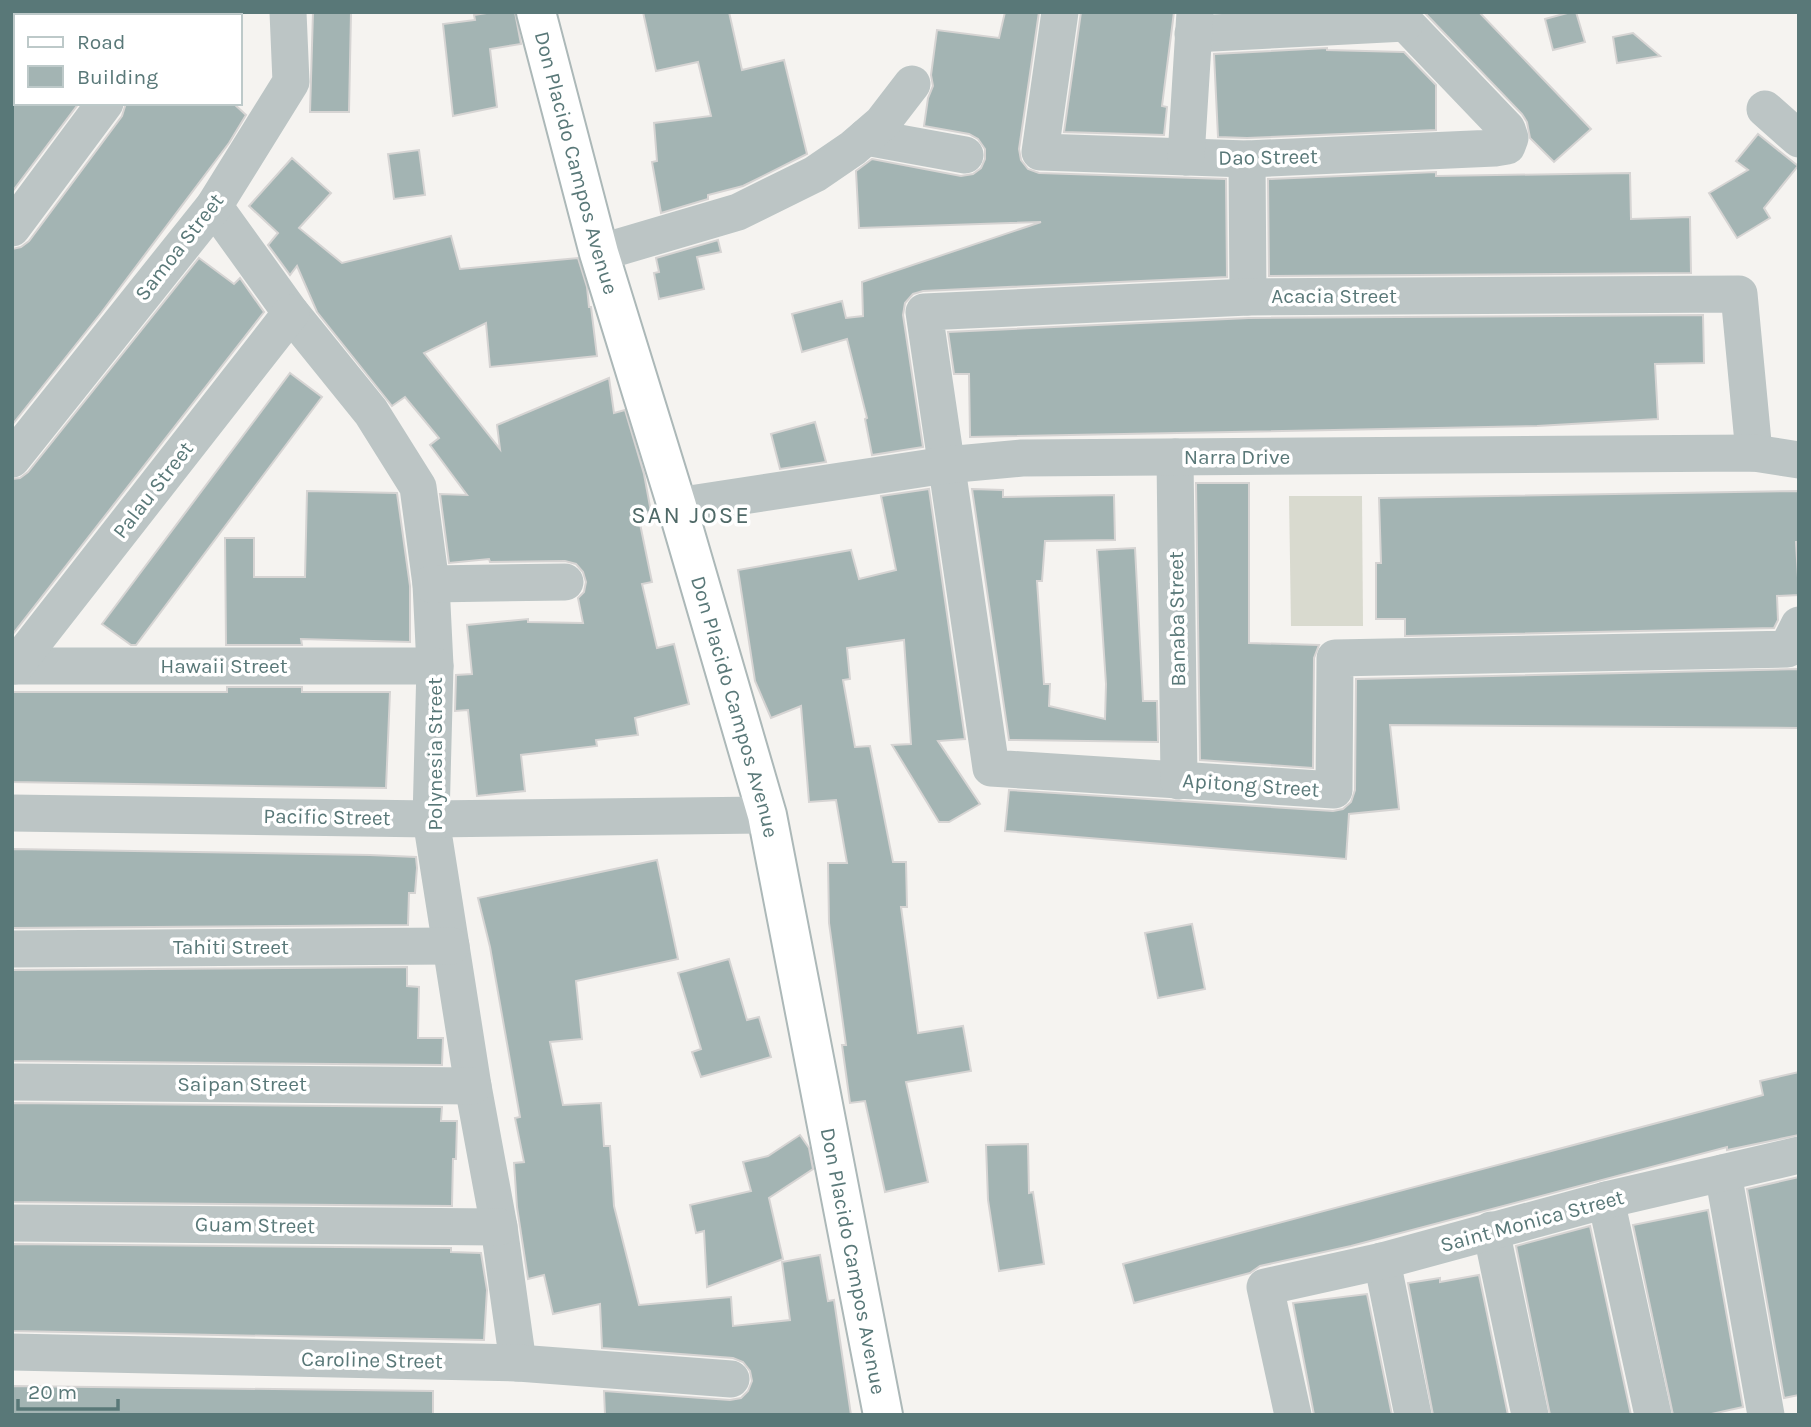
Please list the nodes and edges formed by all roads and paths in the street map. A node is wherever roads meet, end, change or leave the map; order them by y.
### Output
1 (288, 12) edge
2 (536, 12) edge
3 (1060, 12) edge
4 (1400, 18) edge
5 (1194, 23) edge
6 (912, 84) dead end
7 (104, 105) edge
8 (1766, 109) dead end
9 (866, 137) junction
10 (1799, 139) edge
11 (965, 155) dead end
12 (1186, 157) junction
13 (1247, 159) junction
14 (214, 206) junction
15 (12, 228) edge
16 (599, 253) junction
17 (1248, 297) junction
18 (291, 313) junction
19 (1754, 453) junction
20 (1175, 457) junction
21 (12, 459) edge
22 (1799, 460) edge
23 (946, 465) junction
24 (677, 506) junction
25 (565, 582) dead end
26 (431, 584) junction
27 (1799, 625) edge
28 (14, 666) edge
29 (435, 666) junction
30 (1179, 780) junction
31 (12, 814) edge
32 (767, 815) junction
33 (431, 819) junction
34 (451, 946) junction
35 (12, 949) edge
36 (12, 1082) edge
37 (473, 1086) junction
38 (1799, 1155) edge
39 (1723, 1173) junction
40 (1606, 1200) junction
41 (12, 1223) edge
42 (499, 1227) junction
43 (1491, 1230) junction
44 (1382, 1261) junction
45 (12, 1352) edge
46 (518, 1363) junction
47 (731, 1379) dead end
48 (883, 1415) edge
49 (1293, 1415) edge
50 (1413, 1415) edge
51 (1530, 1415) edge
52 (1653, 1415) edge
53 (1766, 1415) edge

1 - 14 street, Samoa Street
2 - 16 main road, Don Placido Campos Avenue
3 - 12 street, Dao Street
4 - 5 street
4 - 13 street, Dao Street
5 - 12 street
6 - 9 street
7 - 15 street
8 - 10 street
9 - 11 street
9 - 16 street
12 - 13 street, Dao Street
13 - 17 street
14 - 18 street, Polynesia Street
14 - 21 street, Samoa Street
16 - 24 main road, Don Placido Campos Avenue
17 - 19 street, Acacia Street
17 - 23 street, Acacia Street
18 - 26 street, Polynesia Street
18 - 28 street, Palau Street
19 - 20 street, Narra Drive
19 - 22 street, Narra Drive
20 - 23 street, Narra Drive
20 - 30 street, Banaba Street
23 - 24 street, Narra Drive
23 - 30 street, Apitong Street
24 - 32 main road, Don Placido Campos Avenue
25 - 26 street
26 - 29 street, Polynesia Street
27 - 30 street, Apitong Street
28 - 29 street, Hawaii Street
29 - 33 street, Polynesia Street
31 - 33 street, Pacific Street
32 - 33 street, Pacific Street
32 - 48 main road, Don Placido Campos Avenue
33 - 34 street, Polynesia Street
34 - 35 street, Tahiti Street
34 - 37 street, Polynesia Street
36 - 37 street, Saipan Street
37 - 42 street, Polynesia Street
38 - 39 street, Saint Monica Street
39 - 40 street, Saint Monica Street
39 - 53 street
40 - 43 street, Saint Monica Street
40 - 52 street
41 - 42 street, Guam Street
42 - 46 street, Polynesia Street
43 - 44 street, Saint Monica Street
43 - 51 street
44 - 49 street, Saint Monica Street
44 - 50 street
45 - 46 street, Caroline Street
46 - 47 street, Caroline Street

